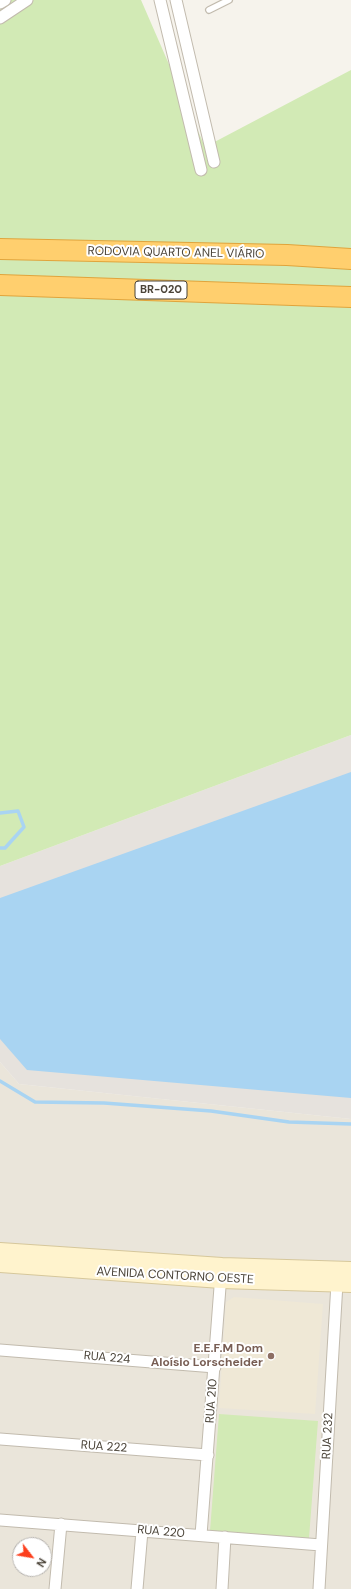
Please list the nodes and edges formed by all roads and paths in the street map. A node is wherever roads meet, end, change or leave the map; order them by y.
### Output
1 (5, 0) edge
2 (27, 0) edge
3 (160, 0) edge
4 (176, 0) edge
5 (229, 0) edge
6 (0, 3) edge
7 (209, 10) dead end
8 (0, 18) edge
9 (214, 162) dead end
10 (201, 170) dead end
11 (351, 246) edge
12 (0, 249) edge
13 (287, 255) junction
14 (351, 259) edge
15 (0, 285) edge
16 (321, 296) junction
17 (351, 297) edge
18 (351, 306) edge
19 (0, 1251) edge
20 (0, 1264) edge
21 (351, 1270) edge
22 (222, 1273) junction
23 (344, 1284) edge
24 (0, 1350) edge
25 (215, 1367) junction
26 (0, 1439) edge
27 (208, 1455) junction
28 (0, 1520) edge
29 (61, 1524) junction
30 (142, 1531) junction
31 (202, 1535) junction
32 (225, 1537) junction
33 (321, 1545) junction
34 (55, 1589) edge
35 (137, 1589) edge
36 (222, 1589) edge
37 (319, 1589) edge

1 - 6 street
2 - 8 street
3 - 10 street
4 - 9 street
5 - 7 lane
11 - 13 highway
12 - 13 highway, RODOVIA QUARTO ANEL VIÁRIO
13 - 14 highway, RODOVIA QUARTO ANEL VIÁRIO
15 - 16 highway, BR-020
16 - 17 highway, BR-020
16 - 18 highway
19 - 22 street, AVENIDA CONTORNO OESTE
20 - 22 street, AVENIDA CONTORNO OESTE
21 - 22 street, AVENIDA CONTORNO OESTE
22 - 23 street, AVENIDA CONTORNO OESTE
22 - 25 street, RUA 210
23 - 33 street, RUA 232
24 - 25 street, RUA 224
25 - 27 street, RUA 210
26 - 27 street, RUA 222
27 - 31 street, RUA 210
28 - 29 street, RUA 220
29 - 30 street, RUA 220
29 - 34 street
30 - 31 street, RUA 220
30 - 35 street
31 - 32 street, RUA 220
32 - 33 street, RUA 220
32 - 36 street
33 - 37 street, RUA 232

